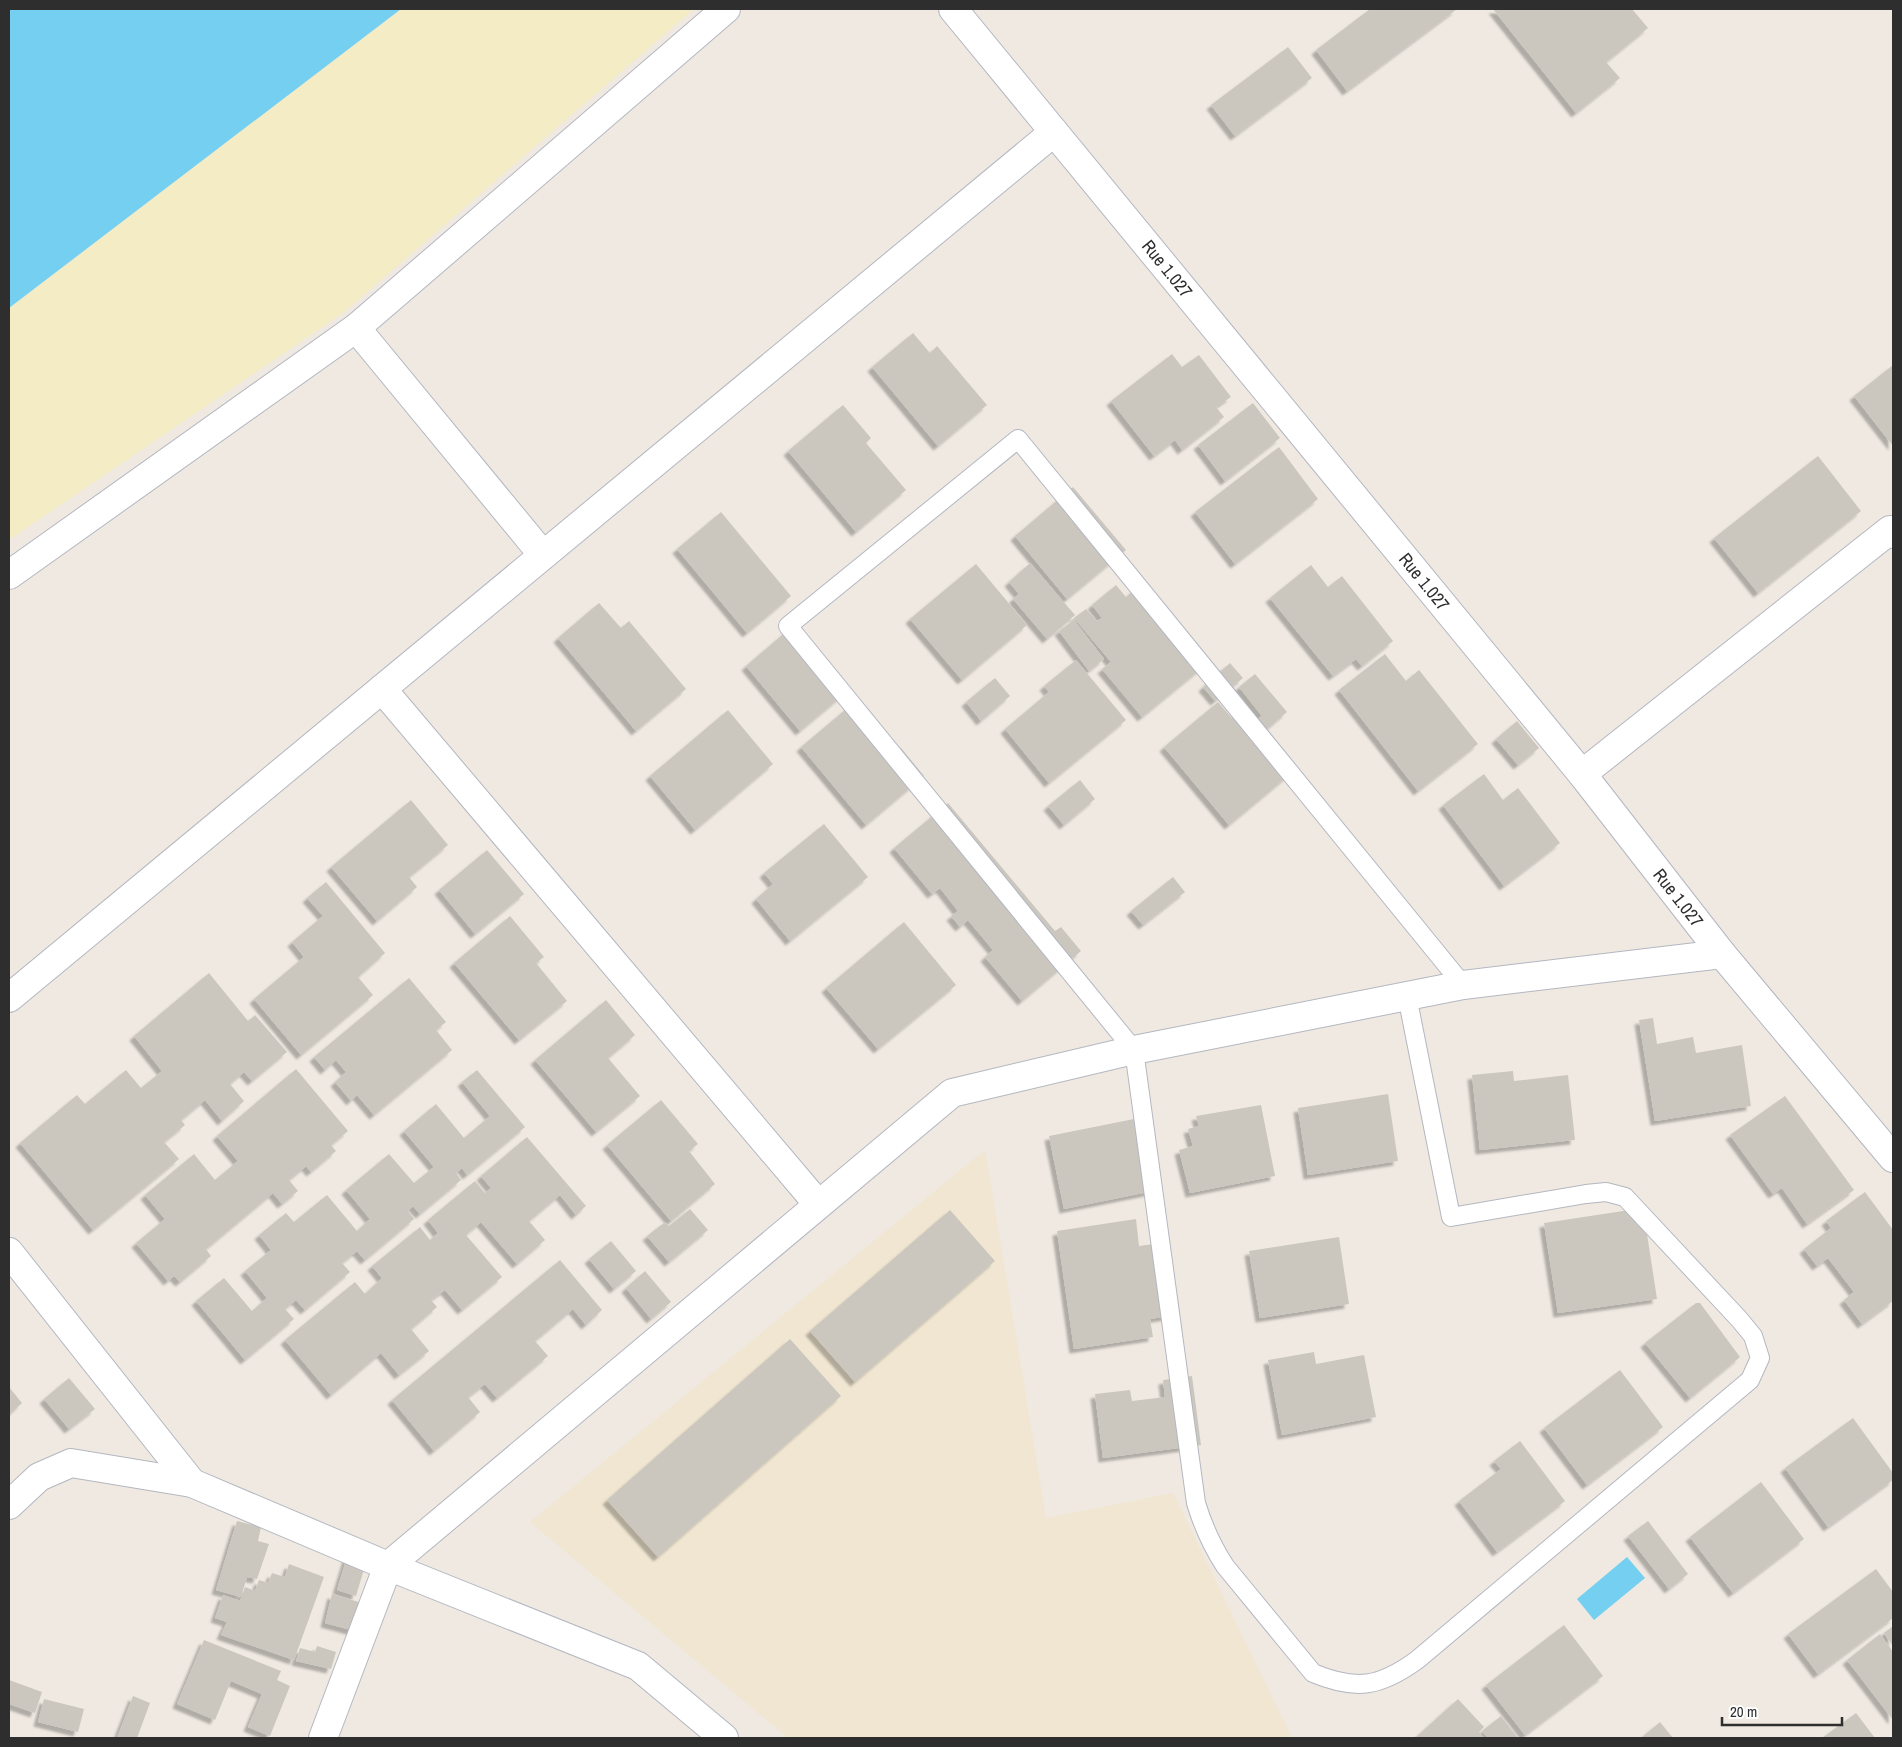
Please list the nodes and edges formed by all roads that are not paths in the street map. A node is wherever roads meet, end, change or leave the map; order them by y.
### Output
1 (726, 9) edge
2 (953, 9) edge
3 (1054, 132) junction
4 (356, 328) junction
5 (1892, 532) edge
6 (543, 556) junction
7 (9, 575) edge
8 (382, 688) junction
9 (1582, 774) junction
10 (1722, 954) junction
11 (1463, 985) junction
12 (1407, 996) junction
13 (9, 998) edge
14 (1134, 1050) junction
15 (1893, 1158) edge
16 (818, 1204) junction
17 (9, 1252) edge
18 (192, 1483) junction
19 (9, 1505) edge
20 (388, 1566) junction
21 (323, 1738) edge
22 (724, 1738) edge

1 - 4 street
2 - 3 street, Rue 1.027
3 - 6 street
3 - 9 street, Rue 1.027
4 - 6 street
4 - 7 street
5 - 9 street
6 - 8 street
8 - 13 street
8 - 16 street
9 - 10 street, Rue 1.027
10 - 11 street
10 - 15 street, Rue 1.027
11 - 12 street
11 - 14 lane
12 - 14 street
12 - 14 lane
14 - 16 street
16 - 20 street
17 - 18 street
18 - 19 street
18 - 20 street
20 - 21 street
20 - 22 street

